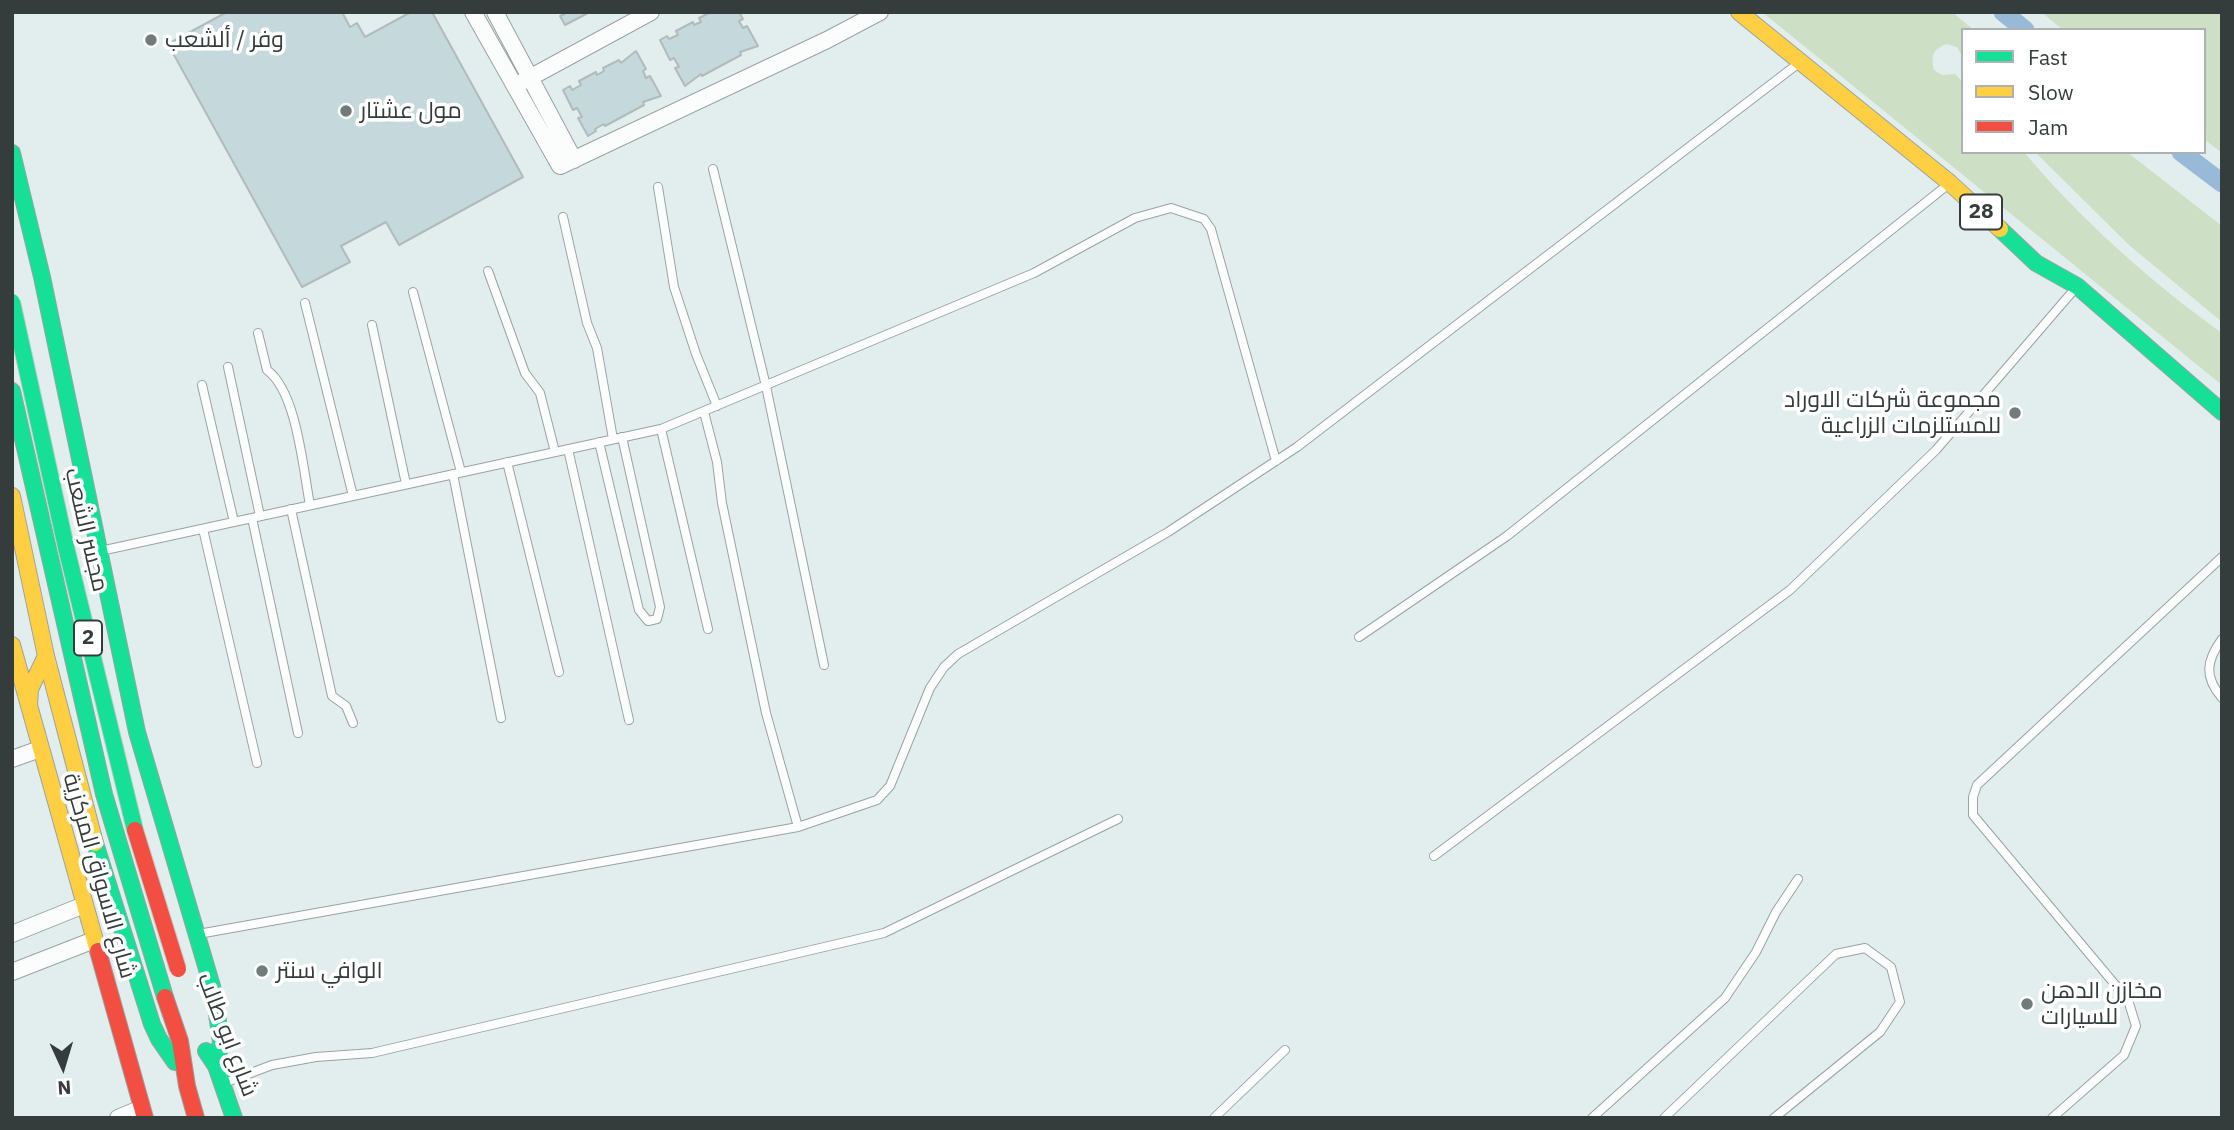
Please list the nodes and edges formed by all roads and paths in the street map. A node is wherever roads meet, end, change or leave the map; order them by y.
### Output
1 (473, 12) edge
2 (495, 12) edge
3 (651, 12) edge
4 (880, 12) edge
5 (1739, 12) edge
6 (1801, 62) junction
7 (530, 78) junction
8 (514, 86) junction
9 (12, 153) edge
10 (574, 160) junction
11 (713, 169) dead end
12 (1950, 183) junction
13 (658, 187) dead end
14 (563, 217) dead end
15 (488, 271) dead end
16 (2077, 286) junction
17 (413, 292) dead end
18 (12, 302) edge
19 (305, 303) dead end
20 (372, 325) dead end
21 (52, 327) junction
22 (32, 333) dead end
23 (258, 333) dead end
24 (58, 357) junction
25 (38, 363) dead end
26 (228, 367) dead end
27 (201, 385) dead end
28 (766, 386) junction
29 (12, 391) edge
30 (717, 406) junction
31 (704, 412) junction
32 (2222, 412) edge
33 (661, 429) junction
34 (618, 438) junction
35 (598, 442) junction
36 (568, 449) junction
37 (555, 452) junction
38 (1276, 461) junction
39 (507, 462) junction
40 (457, 473) junction
41 (406, 484) junction
42 (12, 496) edge
43 (353, 496) junction
44 (310, 505) junction
45 (292, 509) junction
46 (256, 517) junction
47 (234, 522) junction
48 (203, 529) junction
49 (99, 551) junction
50 (2222, 557) edge
51 (708, 629) dead end
52 (1359, 637) dead end
53 (2222, 639) edge
54 (12, 645) edge
55 (46, 656) junction
56 (824, 665) dead end
57 (559, 672) dead end
58 (2222, 698) edge
59 (29, 706) junction
60 (501, 718) dead end
61 (629, 720) dead end
62 (353, 723) dead end
63 (298, 733) dead end
64 (40, 749) junction
65 (12, 759) edge
66 (257, 763) dead end
67 (1118, 819) dead end
68 (798, 827) junction
69 (1434, 856) dead end
70 (1798, 879) dead end
71 (84, 905) junction
72 (12, 934) edge
73 (198, 934) junction
74 (94, 940) junction
75 (12, 972) edge
76 (158, 974) joint
77 (180, 976) dead end
78 (198, 1035) dead end
79 (1285, 1050) dead end
80 (216, 1066) junction
81 (183, 1070) junction
82 (223, 1084) junction
83 (144, 1113) edge
84 (118, 1118) edge
85 (196, 1118) edge
86 (234, 1118) edge
87 (1214, 1118) edge
88 (1592, 1118) edge
89 (1664, 1118) edge
90 (1774, 1118) edge
91 (2052, 1118) edge

1 - 8 street
2 - 7 street
3 - 7 street
4 - 10 street
5 - 6 main road, 28
6 - 12 main road, 28
6 - 38 lane
7 - 8 street
7 - 10 street
8 - 10 street
9 - 21 main road
11 - 28 lane
12 - 16 main road, 28
12 - 52 lane
13 - 30 lane
14 - 34 lane
15 - 37 lane
16 - 32 main road, 28
16 - 69 lane
17 - 40 lane
18 - 77 main road, مجسر الشعب / 2, bridge
19 - 43 lane
20 - 41 lane
21 - 22 main road
21 - 24 main road
23 - 44 lane
24 - 25 main road
24 - 49 main road
26 - 46 lane
27 - 47 lane
28 - 30 lane
28 - 38 lane
28 - 56 lane
29 - 76 main road, مجسر الشعب / 2
30 - 31 lane
31 - 33 lane
31 - 68 lane
33 - 34 lane
33 - 51 lane
34 - 35 lane
34 - 35 lane
35 - 36 lane
36 - 37 lane
36 - 61 lane
37 - 39 lane
38 - 68 lane
39 - 40 lane
39 - 57 lane
40 - 41 lane
40 - 60 lane
41 - 43 lane
42 - 55 main road
43 - 44 lane
44 - 45 lane
45 - 46 lane
45 - 62 lane
46 - 47 lane
46 - 63 lane
47 - 48 lane
48 - 49 lane
48 - 66 lane
49 - 73 main road
50 - 91 lane
53 - 58 lane
54 - 59 main road, شارع الاسواق المركزية
55 - 59 main road
55 - 81 main road
59 - 64 main road, شارع الاسواق المركزية
64 - 65 street
64 - 71 main road, شارع الاسواق المركزية
67 - 82 lane
68 - 73 lane
70 - 88 lane
71 - 72 street
71 - 74 main road, شارع الاسواق المركزية
73 - 80 main road
74 - 75 street
74 - 83 main road, شارع الاسواق المركزية
76 - 81 main road, شارع ابو طالب / 2
78 - 80 main road, شارع ابو طالب
79 - 87 lane
80 - 82 main road, شارع ابو طالب
81 - 85 main road, شارع ابو طالب / 2
82 - 86 main road, شارع ابو طالب
83 - 84 street
89 - 90 lane

